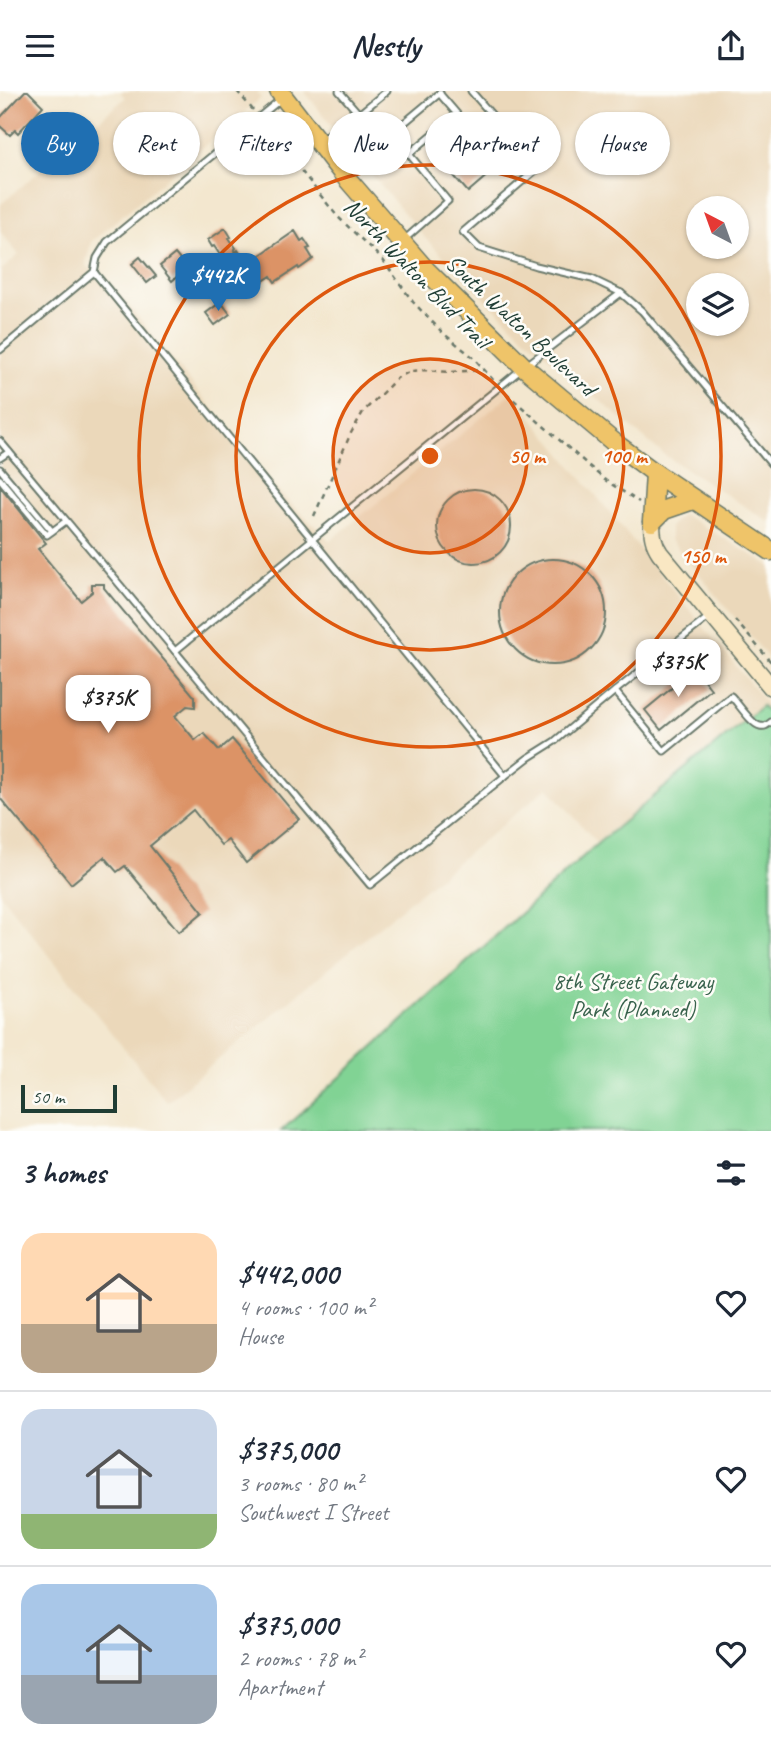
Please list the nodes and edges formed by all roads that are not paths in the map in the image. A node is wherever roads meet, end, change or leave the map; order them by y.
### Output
1 (339, 91) edge
2 (387, 91) edge
3 (471, 91) edge
4 (440, 92) edge
5 (281, 94) edge
6 (357, 112) edge
7 (361, 112) edge
8 (411, 117) edge
9 (328, 135) edge
10 (318, 142) junction
11 (328, 155) edge
12 (344, 175) edge
13 (402, 242) junction
14 (94, 272) junction
15 (621, 293) junction
16 (0, 349) edge
17 (524, 367) junction
18 (0, 441) edge
19 (9, 451) junction
20 (0, 458) edge
21 (771, 464) edge
22 (0, 469) edge
23 (655, 473) junction
24 (0, 479) edge
25 (693, 500) junction
26 (66, 521) junction
27 (652, 522) junction
28 (52, 531) junction
29 (312, 540) junction
30 (771, 551) edge
31 (712, 614) junction
32 (175, 651) junction
33 (771, 687) edge
34 (615, 691) junction
35 (771, 722) edge
36 (505, 776) junction

1 - 6 lane
2 - 7 lane
3 - 15 lane
4 - 8 lane
4 - 13 lane
5 - 10 main road, South Walton Boulevard
5 - 14 lane
9 - 10 lane
10 - 11 main road, South Walton Boulevard
12 - 13 main road, South Walton Boulevard
13 - 17 main road, South Walton Boulevard
14 - 16 lane
14 - 29 lane
15 - 17 lane
15 - 21 lane
17 - 23 main road, South Walton Boulevard
17 - 29 lane
18 - 19 lane
19 - 20 lane
19 - 26 lane
22 - 28 lane
23 - 25 main road, South Walton Boulevard
23 - 27 main road
24 - 28 lane
25 - 27 main road
25 - 30 main road, South Walton Boulevard
26 - 28 lane
26 - 32 lane
27 - 31 main road
29 - 32 lane
29 - 36 lane
31 - 33 main road
31 - 34 lane
32 - 36 lane
34 - 35 lane
34 - 36 lane

